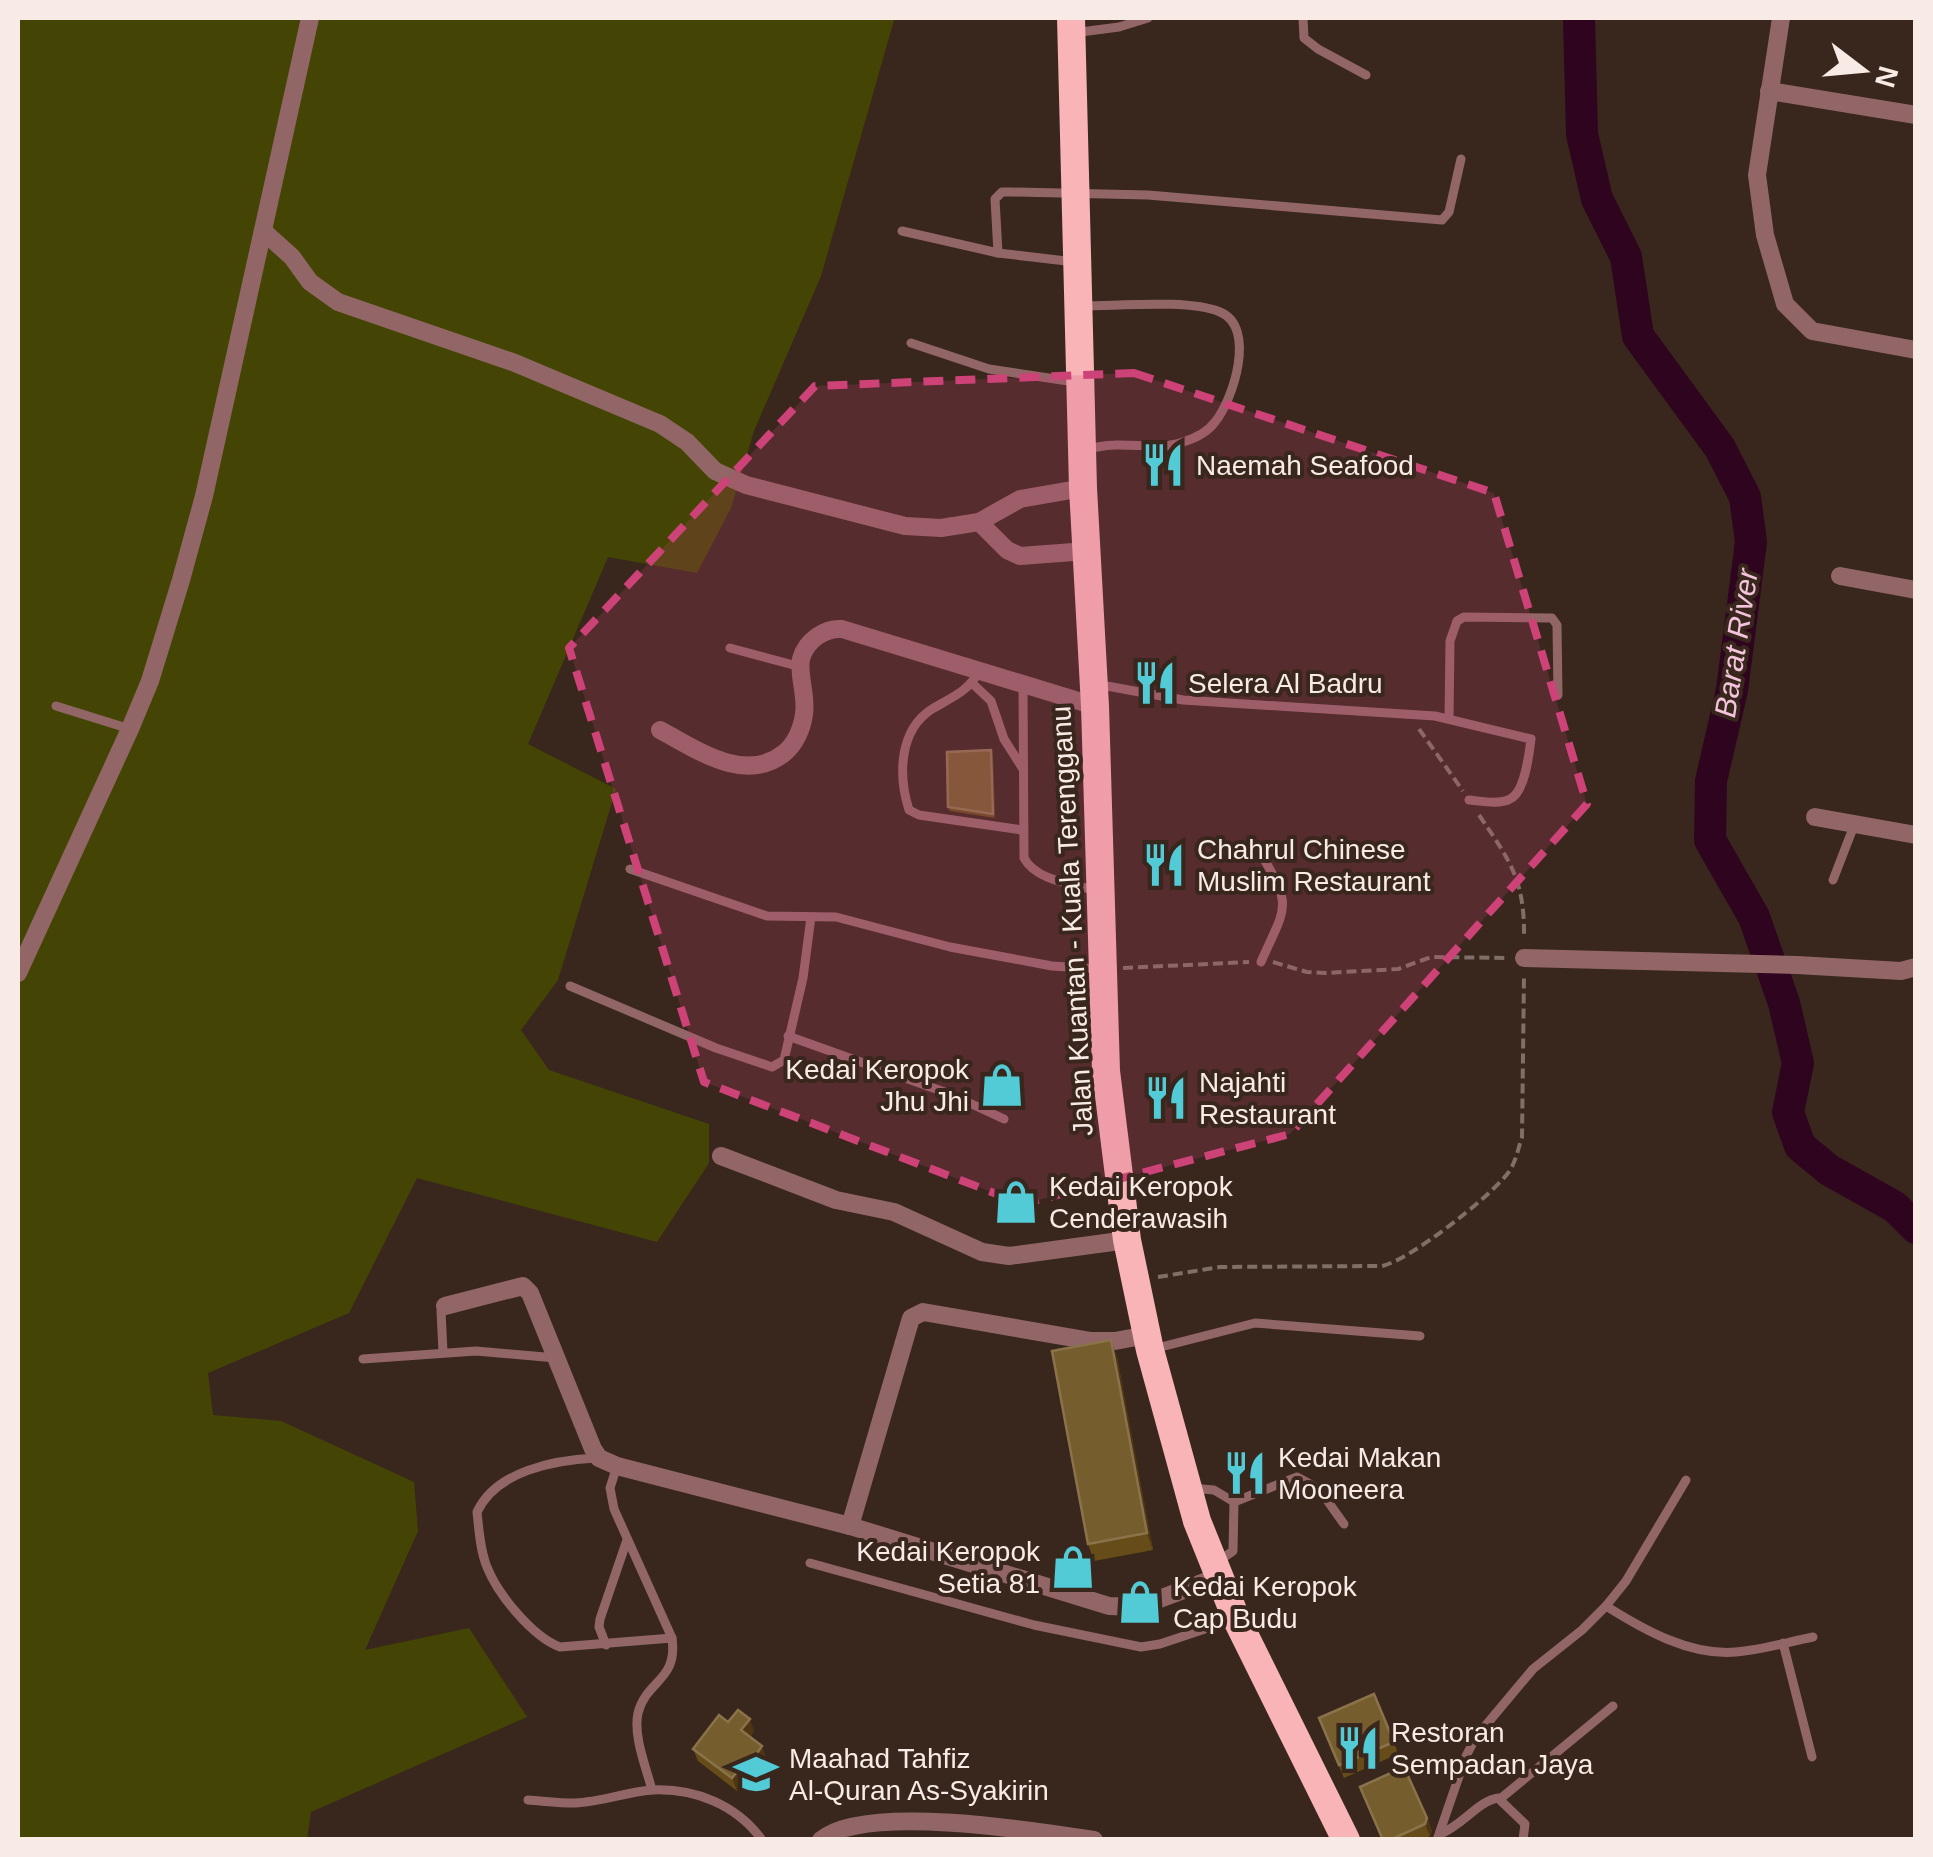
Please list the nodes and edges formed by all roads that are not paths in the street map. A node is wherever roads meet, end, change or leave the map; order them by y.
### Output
1 (310, 18) edge
2 (1148, 18) edge
3 (1303, 18) edge
4 (1781, 18) edge
5 (1071, 25) edge
6 (1366, 75) dead end
7 (1769, 91) junction
8 (1916, 116) edge
9 (1461, 159) dead end
10 (1076, 192) junction
11 (263, 231) junction
12 (902, 231) dead end
13 (998, 253) junction
14 (1078, 262) junction
15 (1080, 306) junction
16 (911, 343) dead end
17 (1916, 350) edge
18 (1082, 383) junction
19 (1083, 450) junction
20 (1083, 488) junction
21 (978, 522) junction
22 (1086, 551) junction
23 (1840, 576) dead end
24 (1916, 590) edge
25 (730, 648) dead end
26 (801, 667) junction
27 (976, 677) junction
28 (1024, 683) junction
29 (1094, 695) junction
30 (1558, 695) dead end
31 (56, 706) dead end
32 (1449, 718) junction
33 (130, 730) junction
34 (660, 730) dead end
35 (1023, 769) junction
36 (1469, 800) road end
37 (1816, 817) dead end
38 (1856, 823) junction
39 (1022, 830) junction
40 (1916, 835) edge
41 (1259, 851) dead end
42 (630, 869) dead end
43 (1833, 880) dead end
44 (1100, 891) junction
45 (811, 917) junction
46 (1524, 958) road end
47 (1261, 962) road end
48 (1916, 967) edge
49 (1103, 969) junction
50 (18, 972) edge
51 (570, 986) dead end
52 (788, 1036) junction
53 (1004, 1119) dead end
54 (721, 1156) dead end
55 (1126, 1240) junction
56 (445, 1306) joint
57 (1420, 1336) dead end
58 (1148, 1342) junction
59 (443, 1352) junction
60 (556, 1358) junction
61 (362, 1360) dead end
62 (600, 1458) junction
63 (617, 1466) junction
64 (1686, 1480) dead end
65 (1187, 1488) junction
66 (1234, 1502) junction
67 (1344, 1524) dead end
68 (850, 1526) junction
69 (627, 1540) junction
70 (810, 1563) dead end
71 (1217, 1570) junction
72 (1606, 1606) junction
73 (1236, 1618) junction
74 (1813, 1637) dead end
75 (672, 1638) junction
76 (1783, 1643) junction
77 (606, 1645) junction
78 (1613, 1706) dead end
79 (1812, 1757) dead end
80 (652, 1790) junction
81 (1500, 1799) junction
82 (528, 1800) dead end
83 (1438, 1837) edge
84 (762, 1840) edge
85 (820, 1840) edge
86 (1094, 1840) edge
87 (1346, 1840) edge
88 (1523, 1840) edge

1 - 11 street
2 - 5 lane
3 - 6 lane
4 - 7 street
5 - 10 highway, Jalan Kuantan - Kuala Terengganu
7 - 8 street
7 - 17 street
9 - 10 lane
10 - 13 lane
10 - 14 highway, Jalan Kuantan - Kuala Terengganu
11 - 21 street
11 - 33 street
12 - 13 lane
13 - 14 lane
14 - 15 highway, Jalan Kuantan - Kuala Terengganu
15 - 18 highway, Jalan Kuantan - Kuala Terengganu
15 - 19 lane
16 - 18 lane
18 - 19 highway, Jalan Kuantan - Kuala Terengganu
19 - 20 highway, Jalan Kuantan - Kuala Terengganu
20 - 21 street
20 - 22 highway, Jalan Kuantan - Kuala Terengganu
21 - 22 street
22 - 29 highway, Jalan Kuantan - Kuala Terengganu
23 - 24 street
25 - 26 lane
26 - 27 street
26 - 34 street
27 - 28 street
27 - 35 lane
27 - 39 lane
28 - 29 street
28 - 35 lane
29 - 32 lane
29 - 44 highway, Jalan Kuantan - Kuala Terengganu
30 - 32 lane
31 - 33 lane
32 - 36 lane
33 - 50 street
35 - 39 lane
37 - 38 street
38 - 40 street
38 - 43 lane
39 - 44 lane
41 - 47 lane
42 - 45 lane
44 - 49 highway, Jalan Kuantan - Kuala Terengganu
45 - 49 lane
45 - 52 lane
46 - 48 street
49 - 55 highway, Jalan Kuantan - Kuala Terengganu
51 - 52 lane
52 - 53 lane
54 - 55 street
55 - 58 highway, Jalan Kuantan - Kuala Terengganu
56 - 59 lane
56 - 60 street
57 - 58 lane
58 - 65 highway, Jalan Kuantan - Kuala Terengganu
58 - 68 street
59 - 60 lane
59 - 61 lane
60 - 62 street
62 - 63 street
62 - 77 lane
63 - 68 street
63 - 69 lane
64 - 72 lane
65 - 66 lane
65 - 71 highway, Jalan Kuantan - Kuala Terengganu
66 - 67 lane
66 - 71 lane
68 - 71 street
69 - 75 lane
69 - 77 lane
70 - 73 lane
71 - 73 highway, Jalan Kuantan - Kuala Terengganu
72 - 76 lane
72 - 83 lane
73 - 87 highway, Jalan Kuantan - Kuala Terengganu
74 - 76 lane
75 - 77 lane
75 - 80 lane
76 - 79 lane
78 - 81 lane
80 - 82 lane
80 - 84 lane
81 - 83 lane
81 - 88 lane
85 - 86 street

